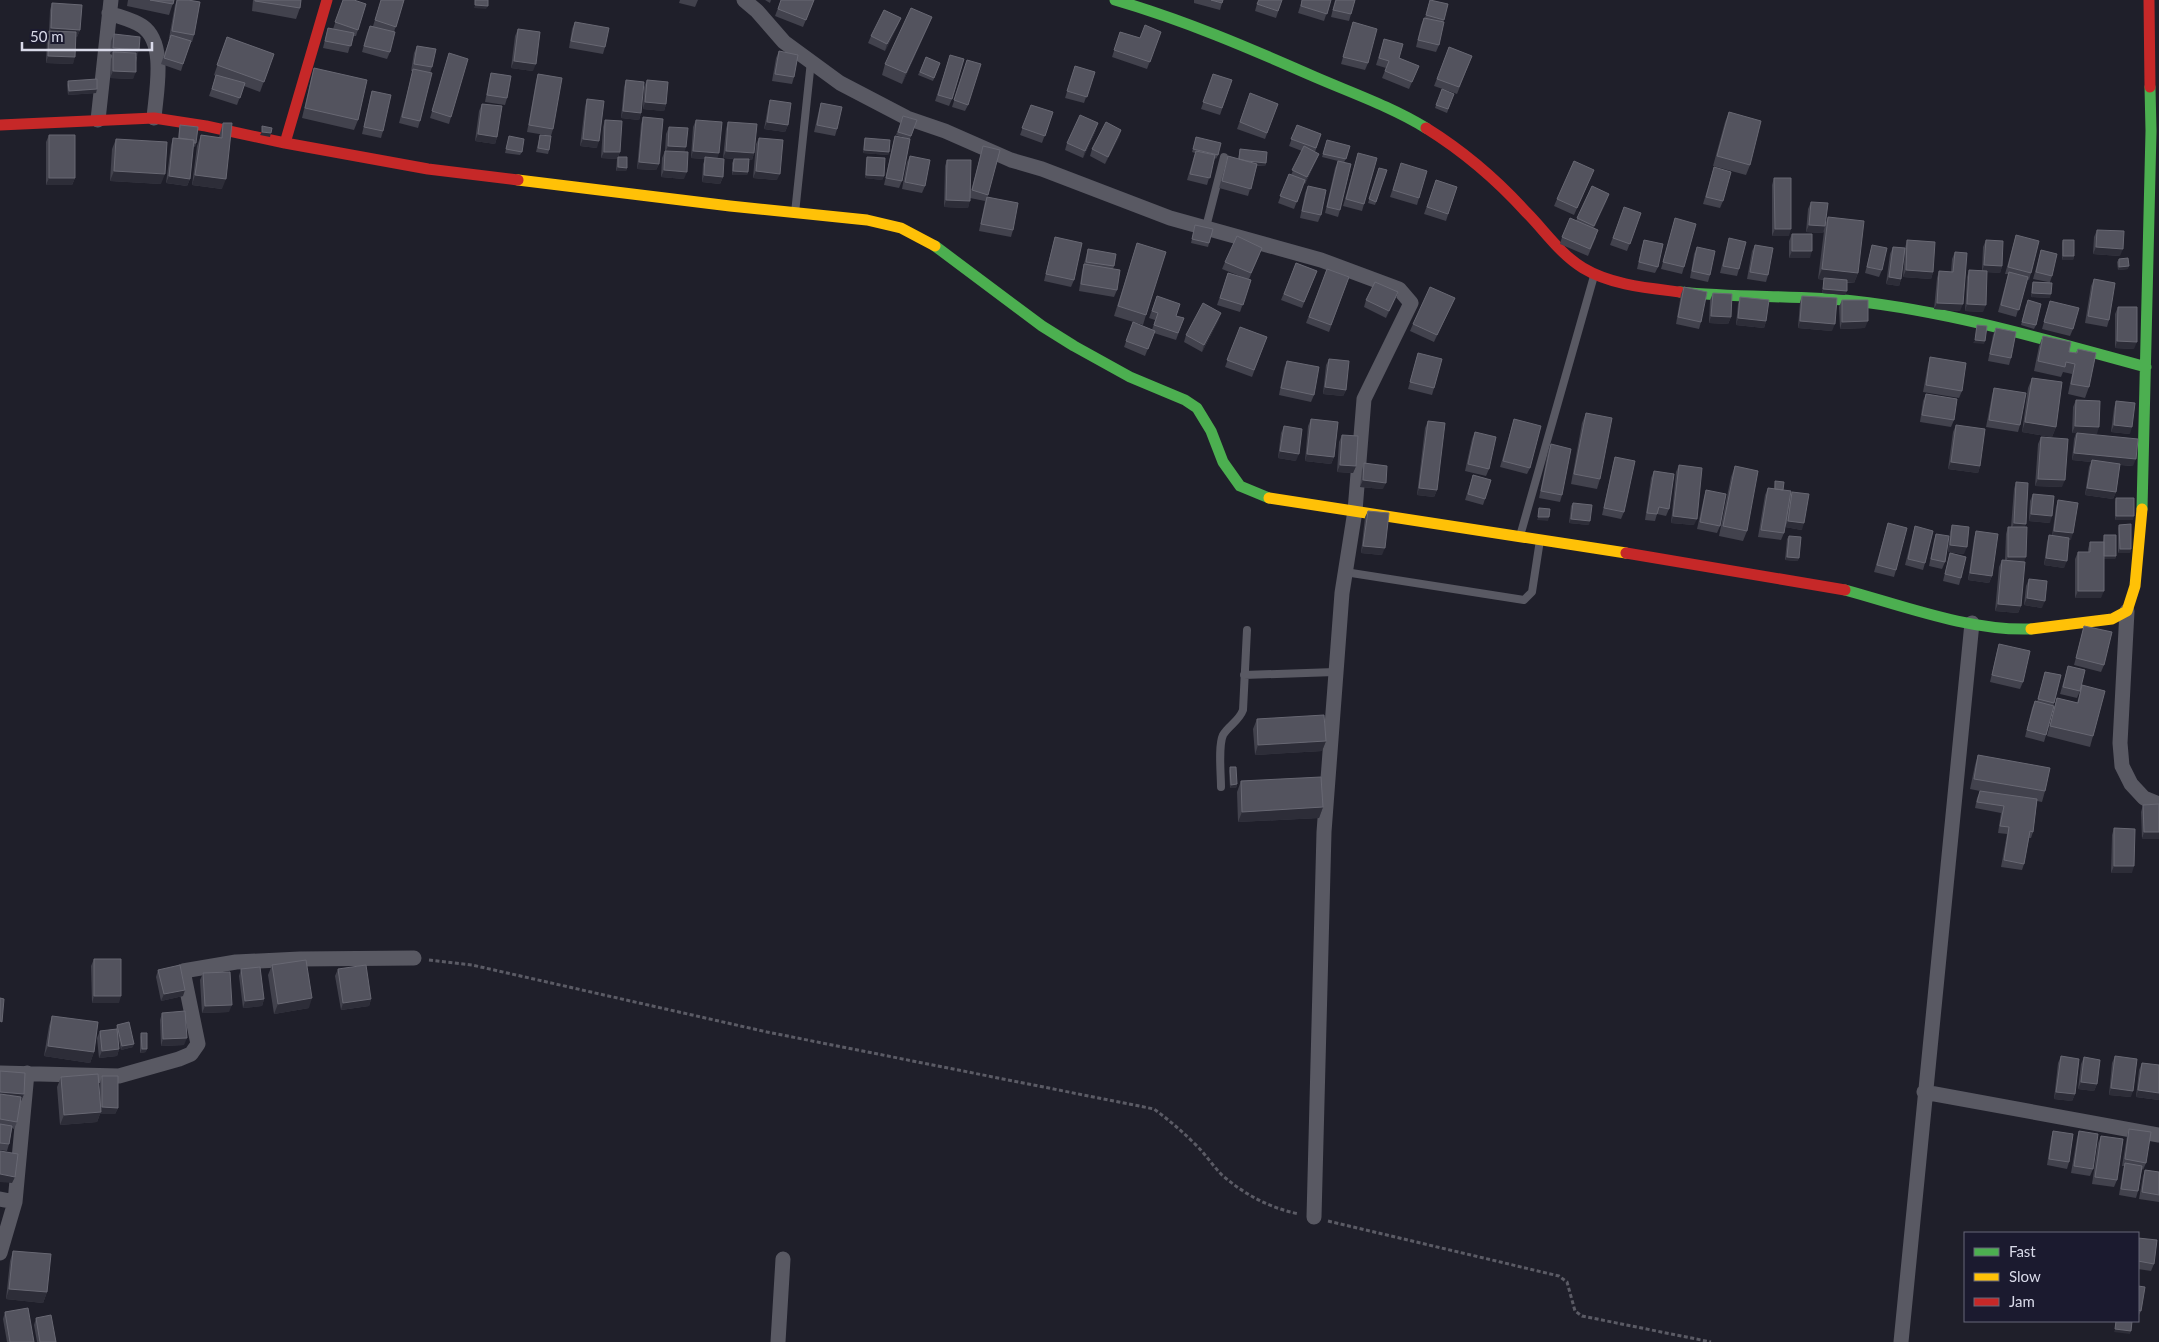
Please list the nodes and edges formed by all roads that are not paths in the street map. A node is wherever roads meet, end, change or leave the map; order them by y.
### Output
1 (327, 0) edge
2 (744, 0) edge
3 (1114, 0) edge
4 (2149, 0) edge
5 (110, 7) edge
6 (811, 61) junction
7 (154, 118) junction
8 (98, 120) junction
9 (0, 125) edge
10 (285, 143) junction
11 (1224, 157) dead end
12 (795, 212) junction
13 (1206, 227) junction
14 (1594, 274) junction
15 (2146, 367) junction
16 (1355, 511) junction
17 (1520, 536) junction
18 (1540, 539) junction
19 (1344, 572) junction
20 (2127, 611) junction
21 (1972, 623) junction
22 (1247, 630) dead end
23 (1335, 672) junction
24 (1244, 676) junction
25 (1221, 787) dead end
26 (2159, 804) edge
27 (414, 958) road end
28 (0, 1073) edge
29 (27, 1073) junction
30 (1924, 1092) junction
31 (2159, 1135) edge
32 (0, 1199) edge
33 (15, 1202) junction
34 (1314, 1218) road end
35 (0, 1253) edge
36 (783, 1259) dead end
37 (778, 1342) edge
38 (1901, 1342) edge

1 - 10 street
2 - 6 street
3 - 14 street
4 - 15 street
5 - 7 street
5 - 8 street
6 - 12 lane
6 - 13 street
7 - 8 street
7 - 10 street
8 - 9 street
10 - 12 street
11 - 13 lane
12 - 16 street
13 - 16 street
14 - 15 street
14 - 17 lane
15 - 20 street
16 - 17 street
16 - 19 street
17 - 18 street
18 - 19 lane
18 - 21 street
19 - 23 street
20 - 21 street
20 - 26 street
21 - 30 street
22 - 24 lane
23 - 24 lane
23 - 34 street
24 - 25 lane
27 - 29 street
28 - 29 street
29 - 33 street
30 - 31 street
30 - 38 street
32 - 33 street
33 - 35 street
36 - 37 street

